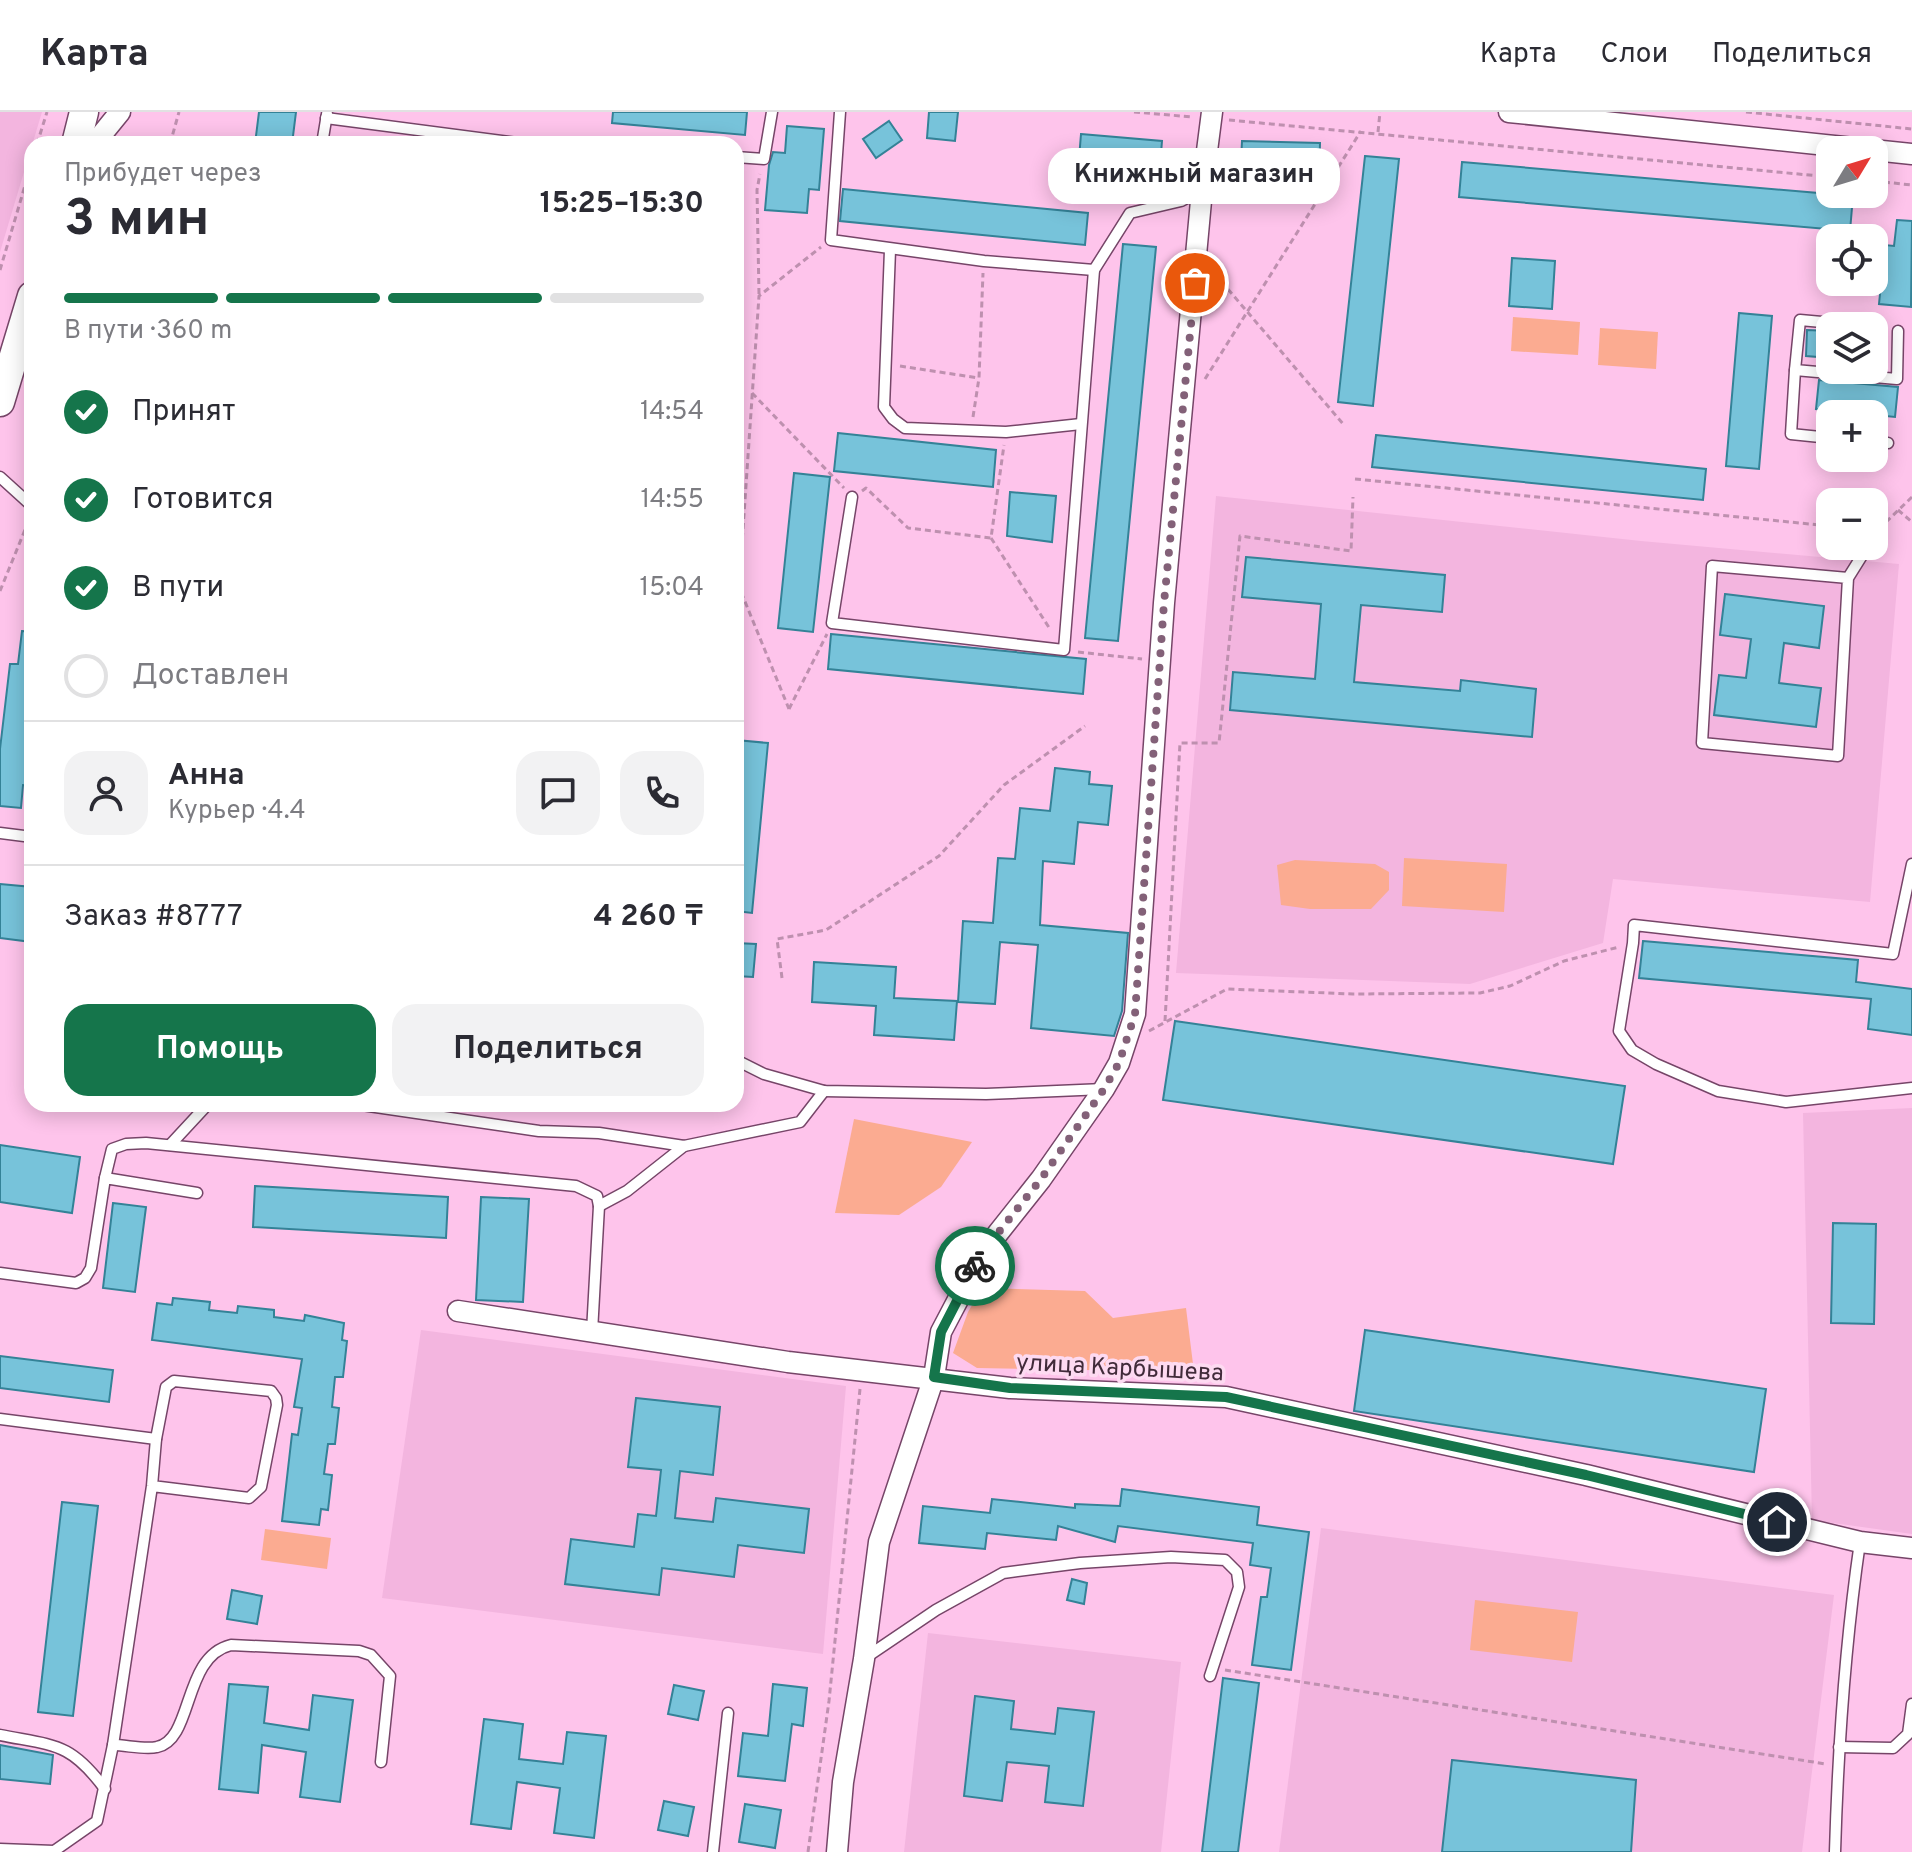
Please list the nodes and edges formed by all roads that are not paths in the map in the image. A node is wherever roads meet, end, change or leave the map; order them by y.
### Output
1 (84, 112) edge
2 (120, 112) edge
3 (772, 112) edge
4 (840, 112) edge
5 (1509, 112) edge
6 (327, 115) edge
7 (1212, 115) edge
8 (78, 136) edge
9 (100, 136) edge
10 (323, 136) edge
11 (470, 136) edge
12 (1912, 154) edge
13 (744, 158) edge
14 (1202, 190) junction
15 (890, 250) junction
16 (1094, 270) junction
17 (24, 321) edge
18 (1816, 322) edge
19 (1898, 331) dead end
20 (1795, 370) junction
21 (1, 394) edge
22 (1081, 424) junction
23 (1816, 437) edge
24 (0, 477) edge
25 (852, 497) road end
26 (24, 499) edge
27 (1859, 560) edge
28 (1848, 578) junction
29 (0, 833) edge
30 (24, 836) edge
31 (1912, 864) edge
32 (744, 1064) edge
33 (1912, 1088) edge
34 (1104, 1089) junction
35 (824, 1091) junction
36 (201, 1112) edge
37 (410, 1112) edge
38 (170, 1145) junction
39 (684, 1146) junction
40 (105, 1178) junction
41 (197, 1193) dead end
42 (599, 1206) junction
43 (0, 1273) edge
44 (458, 1311) dead end
45 (592, 1332) junction
46 (934, 1377) junction
47 (0, 1419) edge
48 (156, 1439) junction
49 (152, 1486) junction
50 (1860, 1542) junction
51 (1912, 1548) edge
52 (864, 1659) junction
53 (1211, 1672) road end
54 (1912, 1704) edge
55 (728, 1713) dead end
56 (0, 1735) edge
57 (113, 1745) junction
58 (1839, 1747) junction
59 (381, 1762) dead end
60 (105, 1789) junction
61 (0, 1849) edge
62 (54, 1852) edge
63 (713, 1852) edge
64 (837, 1852) edge
65 (1835, 1852) edge

1 - 8 main road
2 - 9 street
3 - 13 lane
4 - 15 lane
5 - 12 street
6 - 10 lane
6 - 11 lane
7 - 14 street
14 - 16 lane
14 - 34 street
15 - 16 lane
15 - 22 lane
16 - 22 lane
17 - 21 main road
18 - 20 lane
19 - 20 lane
20 - 23 lane
22 - 25 lane
24 - 26 lane
27 - 28 lane
28 - 28 lane
29 - 30 lane
31 - 33 lane
32 - 35 lane
34 - 35 lane
34 - 46 street
35 - 39 lane
36 - 38 lane
37 - 39 lane
38 - 40 lane
38 - 42 lane
39 - 42 lane
40 - 41 lane
40 - 43 lane
42 - 45 lane
44 - 45 street, улица Карбышева
45 - 46 street, улица Карбышева
46 - 50 street, улица Карбышева
46 - 52 street
47 - 48 lane
48 - 49 lane
48 - 49 lane
49 - 57 lane
50 - 51 street, улица Карбышева
50 - 58 lane
52 - 53 lane
52 - 64 street
54 - 58 lane
55 - 63 lane
56 - 60 lane
57 - 59 lane
57 - 60 lane
58 - 65 lane
60 - 62 lane
61 - 62 lane

